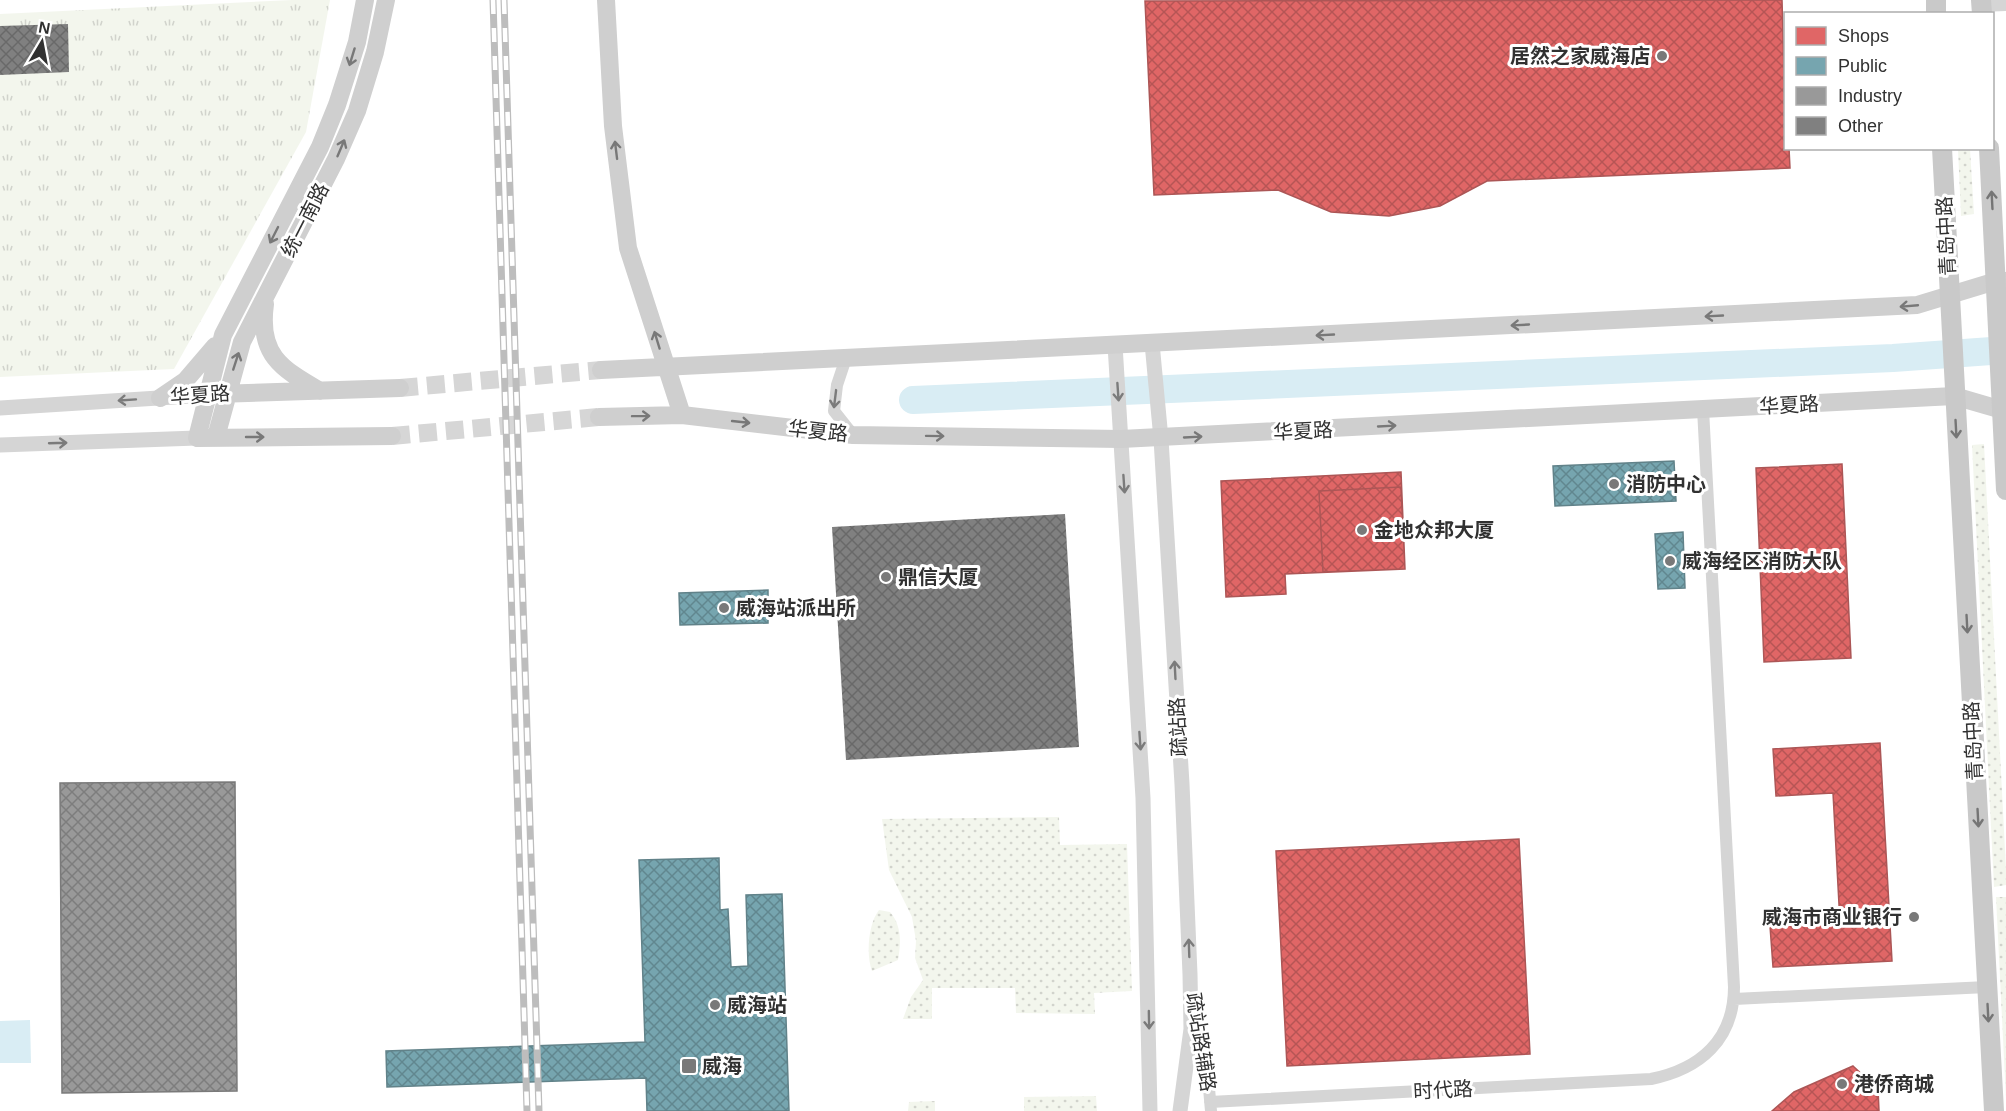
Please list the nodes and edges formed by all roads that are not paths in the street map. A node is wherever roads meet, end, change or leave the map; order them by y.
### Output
1 (365, 0) edge
2 (386, 0) edge
3 (606, 0) edge
4 (2006, 5) edge
5 (1981, 7) edge
6 (1942, 150) edge
7 (1989, 150) edge
8 (2000, 234) edge
9 (2001, 281) edge
10 (267, 294) junction
11 (1950, 296) junction
12 (223, 335) junction
13 (1153, 350) junction
14 (1115, 352) junction
15 (846, 357) junction
16 (666, 369) junction
17 (601, 370) tunnel mouth
18 (400, 388) tunnel mouth
19 (323, 393) junction
20 (226, 394) junction
21 (206, 395) junction
22 (1954, 396) junction
23 (160, 398) junction
24 (0, 408) edge
25 (1703, 409) junction
26 (2004, 411) edge
27 (682, 415) junction
28 (599, 417) tunnel mouth
29 (1160, 431) junction
30 (1121, 432) junction
31 (853, 435) junction
32 (392, 436) tunnel mouth
33 (216, 437) junction
34 (197, 438) junction
35 (0, 446) edge
36 (2006, 490) edge
37 (1190, 974) junction
38 (1987, 987) junction
39 (1734, 999) junction
40 (1210, 1107) edge
41 (1150, 1111) edge
42 (1180, 1111) edge
43 (1994, 1111) edge

1 -> 12 main road, 统一南路
10 -> 2 main road, 统一南路
16 -> 3 main road
4 - 5 street
6 - 11 main road, 青岛中路
8 -> 7 main road
8 - 9 main road
9 - 11 main road
9 - 26 main road
10 - 19 main road
20 -> 10 main road, 统一南路
11 -> 13 main road
11 - 22 main road, 青岛中路
12 - 21 main road, 统一南路
12 - 23 main road
13 - 14 main road
13 - 29 street, 疏站路
14 - 15 main road
14 -> 30 street, 疏站路
15 - 16 main road
15 -> 31 street
16 - 17 main road
16 - 27 main road
18 - 19 main road, 华夏路
19 - 20 main road, 华夏路
20 - 21 main road, 华夏路
20 - 33 main road, 统一南路
21 - 23 street, 华夏路
21 - 34 main road, 统一南路
22 - 25 main road, 华夏路
22 - 26 main road, 华夏路
22 -> 38 main road, 青岛中路
23 -> 24 street, 华夏路
29 -> 25 main road, 华夏路
25 - 39 street
26 - 36 main road
28 -> 27 main road, 华夏路
27 -> 31 main road, 华夏路
29 - 30 main road, 华夏路
37 -> 29 street, 疏站路
31 -> 30 main road, 华夏路
30 -> 41 street, 疏站路
33 -> 32 main road
33 - 34 main road
35 -> 34 street
37 - 40 street, 疏站路辅路
37 - 42 street, 疏站路
38 - 39 street
38 -> 43 main road, 青岛中路
39 - 40 street, 时代路

